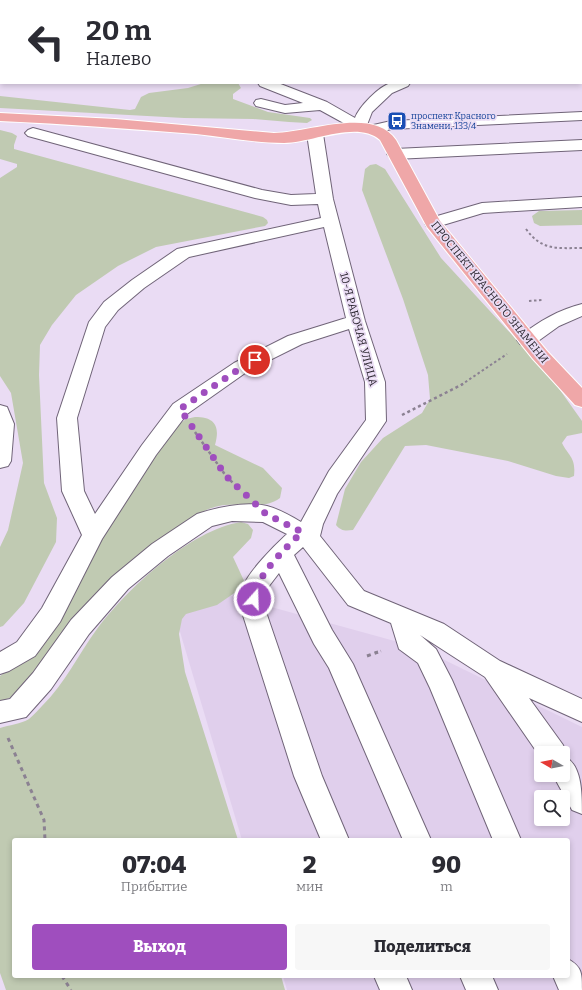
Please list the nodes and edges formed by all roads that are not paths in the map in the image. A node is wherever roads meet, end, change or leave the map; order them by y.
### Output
1 (266, 84) edge
2 (308, 84) edge
3 (401, 84) edge
4 (291, 94) junction
5 (261, 103) dead end
6 (322, 105) junction
7 (582, 116) edge
8 (0, 117) edge
9 (373, 130) junction
10 (33, 133) dead end
11 (315, 134) junction
12 (582, 145) edge
13 (395, 154) junction
14 (325, 199) junction
15 (582, 202) edge
16 (330, 221) junction
17 (433, 223) junction
18 (582, 310) edge
19 (356, 321) junction
20 (527, 340) junction
21 (582, 400) edge
22 (0, 412) edge
23 (0, 461) edge
24 (306, 530) junction
25 (93, 535) junction
26 (281, 553) junction
27 (405, 630) junction
28 (0, 664) edge
29 (491, 668) junction
30 (582, 711) edge
31 (0, 712) edge
32 (548, 746) edge
33 (570, 780) edge
34 (582, 801) edge
35 (334, 838) edge
36 (416, 838) edge
37 (505, 838) edge
38 (391, 978) edge
39 (477, 978) edge
40 (570, 978) edge
41 (396, 990) edge
42 (482, 990) edge
43 (576, 990) edge

1 - 4 street
2 - 4 street
3 - 9 street
4 - 6 street
5 - 6 street
6 - 9 street
7 - 9 street
8 - 11 main road
9 - 11 main road
9 - 13 main road, ПРОСПЕКТ КРАСНОГО ЗНАМЕНИ
10 - 14 street
11 - 14 street, 10-Я РАБОЧАЯ УЛИЦА
12 - 13 street
13 - 17 main road, ПРОСПЕКТ КРАСНОГО ЗНАМЕНИ
14 - 16 street, 10-Я РАБОЧАЯ УЛИЦА
15 - 17 street
16 - 19 street, 10-Я РАБОЧАЯ УЛИЦА
16 - 25 street
17 - 20 main road, ПРОСПЕКТ КРАСНОГО ЗНАМЕНИ
18 - 20 street
19 - 24 street, 10-Я РАБОЧАЯ УЛИЦА
19 - 25 street
20 - 21 main road, ПРОСПЕКТ КРАСНОГО ЗНАМЕНИ
22 - 23 street
24 - 26 street
24 - 27 street
24 - 31 street
25 - 28 street
26 - 35 street
26 - 36 street
27 - 29 street
27 - 37 street
29 - 30 street
29 - 32 street
33 - 34 street
38 - 41 street
39 - 42 street
40 - 43 street

